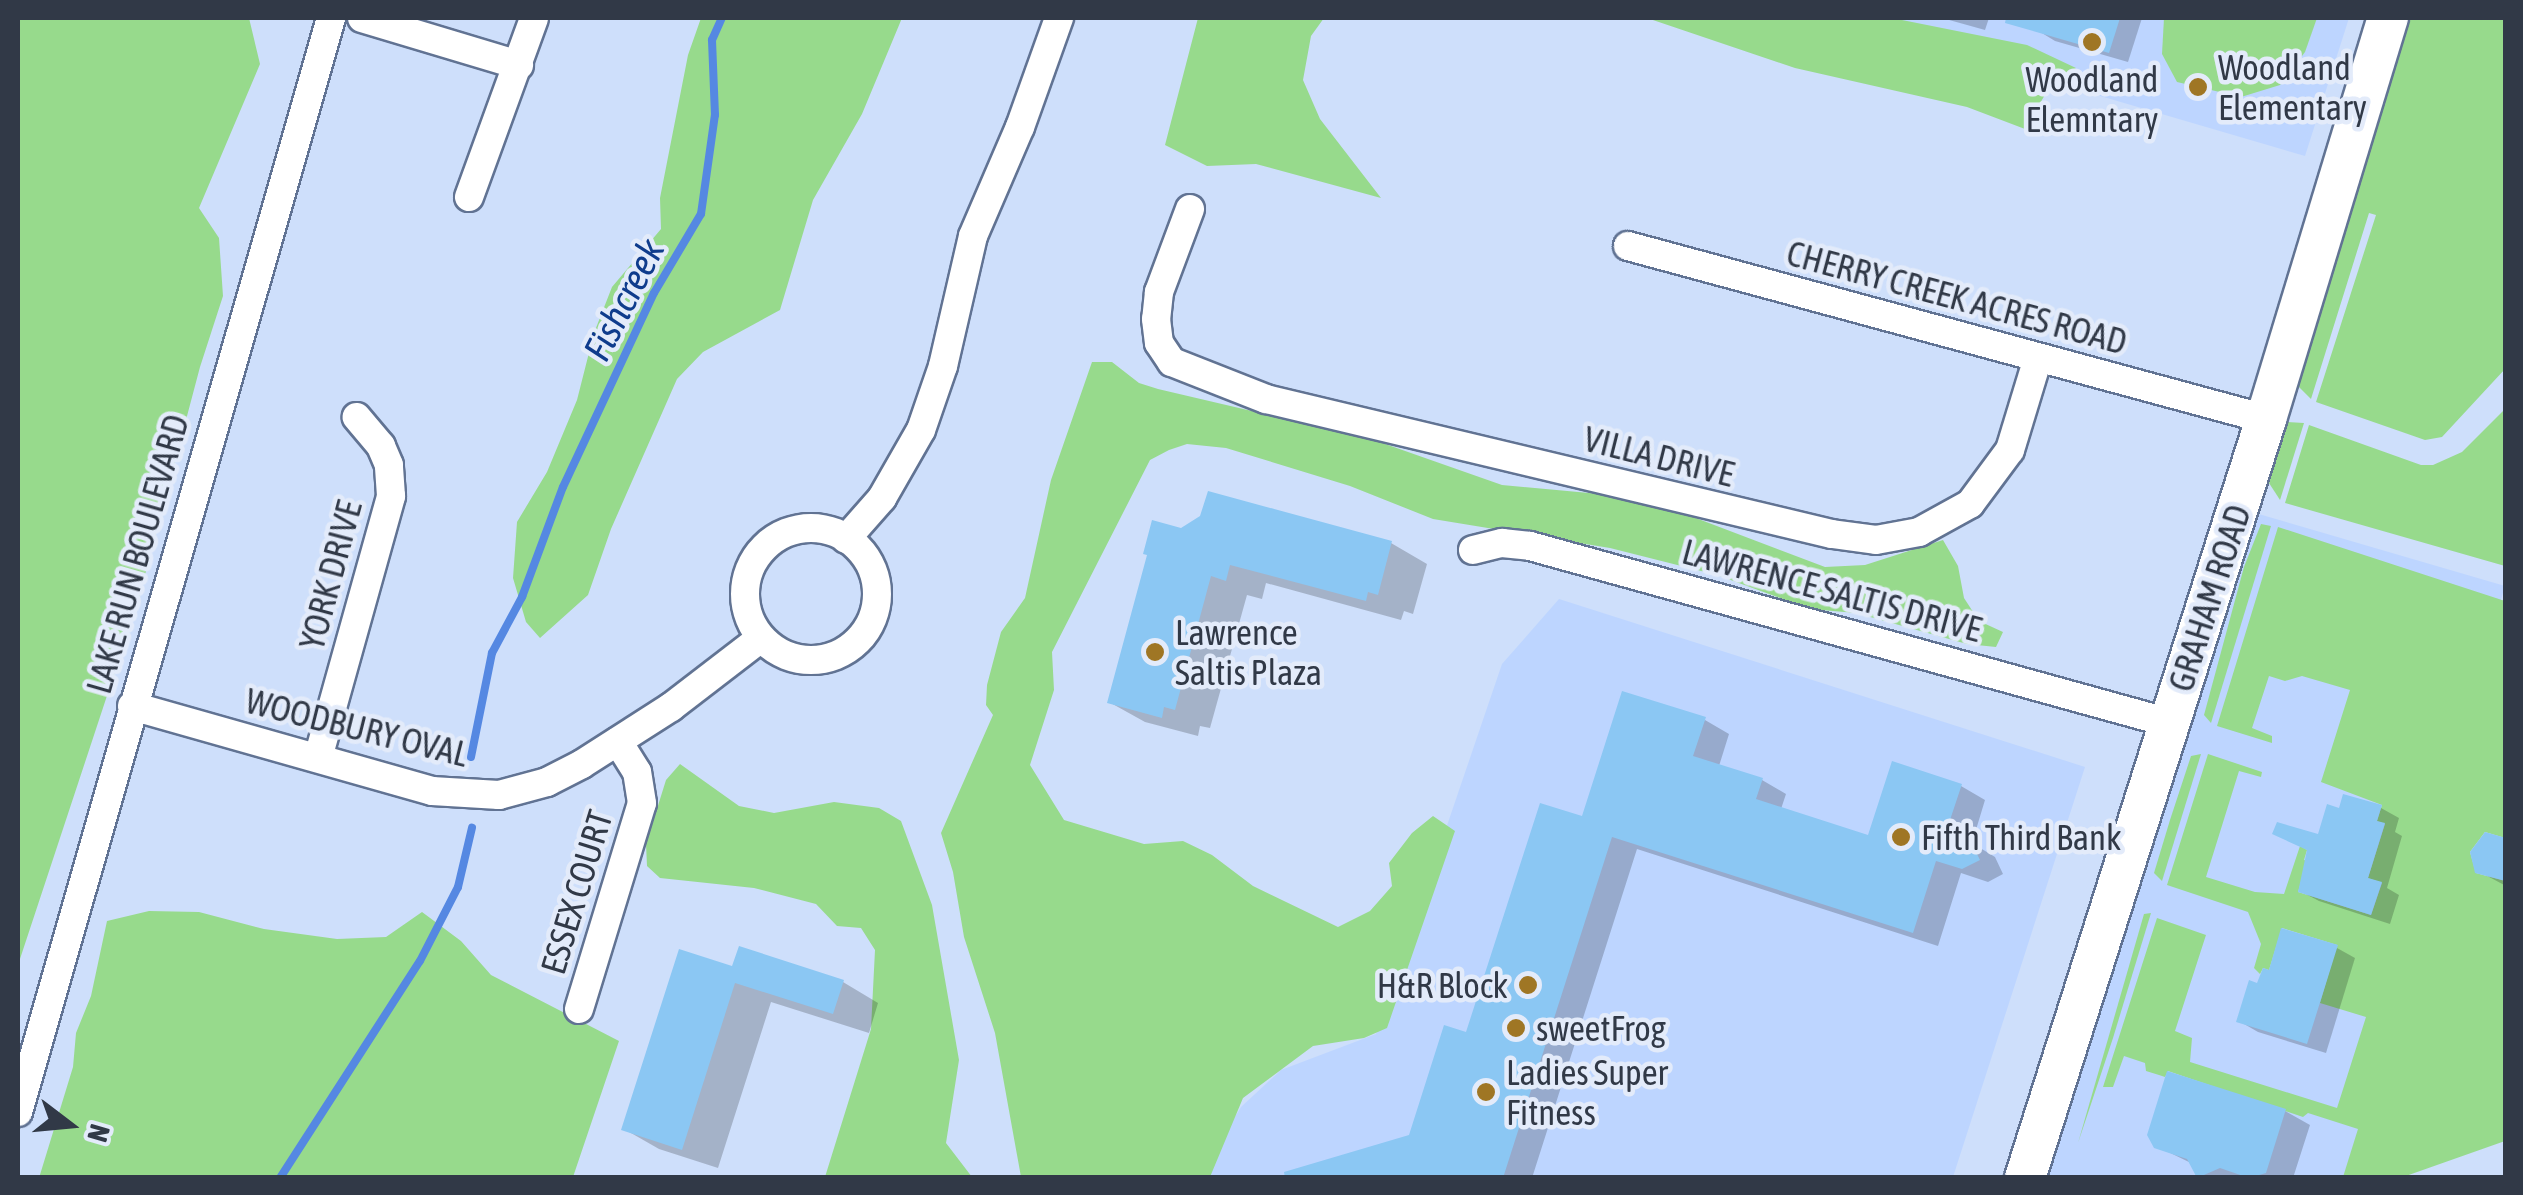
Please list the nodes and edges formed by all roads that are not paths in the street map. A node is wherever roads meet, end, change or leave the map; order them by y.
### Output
1 (331, 18) edge
2 (362, 18) edge
3 (534, 18) edge
4 (1060, 18) edge
5 (2388, 18) edge
6 (519, 65) junction
7 (469, 198) dead end
8 (1190, 209) dead end
9 (1628, 246) dead end
10 (2038, 358) junction
11 (358, 417) dead end
12 (2266, 419) junction
13 (846, 539) junction
14 (1472, 550) dead end
15 (761, 638) junction
16 (132, 706) junction
17 (2170, 723) junction
18 (618, 742) junction
19 (318, 758) junction
20 (579, 1009) dead end
21 (18, 1112) edge
22 (2025, 1178) edge

1 - 16 street, LAKE RUN BOULEVARD
2 - 6 street
3 - 6 street
4 - 13 street
5 - 12 main road, GRAHAM ROAD
6 - 7 street
8 - 10 street, VILLA DRIVE
9 - 10 street, CHERRY CREEK ACRES ROAD
10 - 12 street, CHERRY CREEK ACRES ROAD
11 - 19 street, YORK DRIVE
12 - 17 main road, GRAHAM ROAD
13 - 15 street
13 - 15 street
14 - 17 street, LAWRENCE SALTIS DRIVE
15 - 18 street, WOODBURY OVAL
16 - 19 street, WOODBURY OVAL
16 - 21 street, LAKE RUN BOULEVARD
17 - 22 main road, GRAHAM ROAD
18 - 19 street, WOODBURY OVAL
18 - 20 street, ESSEX COURT

